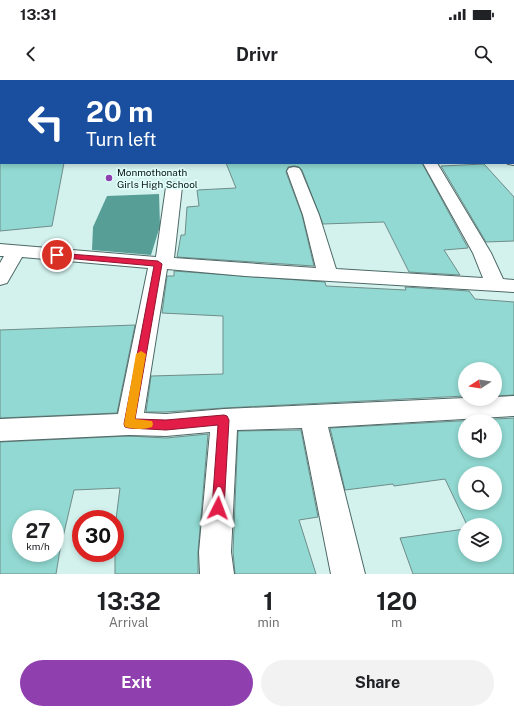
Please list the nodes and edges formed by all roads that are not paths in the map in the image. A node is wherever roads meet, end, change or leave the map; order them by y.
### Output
1 (431, 164) edge
2 (294, 172) dead end
3 (174, 187) dead end
4 (8, 251) edge
5 (161, 264) junction
6 (328, 275) junction
7 (0, 279) edge
8 (505, 285) edge
9 (514, 406) edge
10 (313, 417) junction
11 (224, 420) junction
12 (129, 424) junction
13 (0, 430) edge
14 (217, 574) edge
15 (348, 574) edge

1 - 8 street
2 - 6 street
3 - 5 street
4 - 5 street
4 - 7 street
5 - 6 street
5 - 12 street
6 - 8 street
9 - 10 street
10 - 11 street
10 - 15 street
11 - 12 street
11 - 14 street
12 - 13 street

